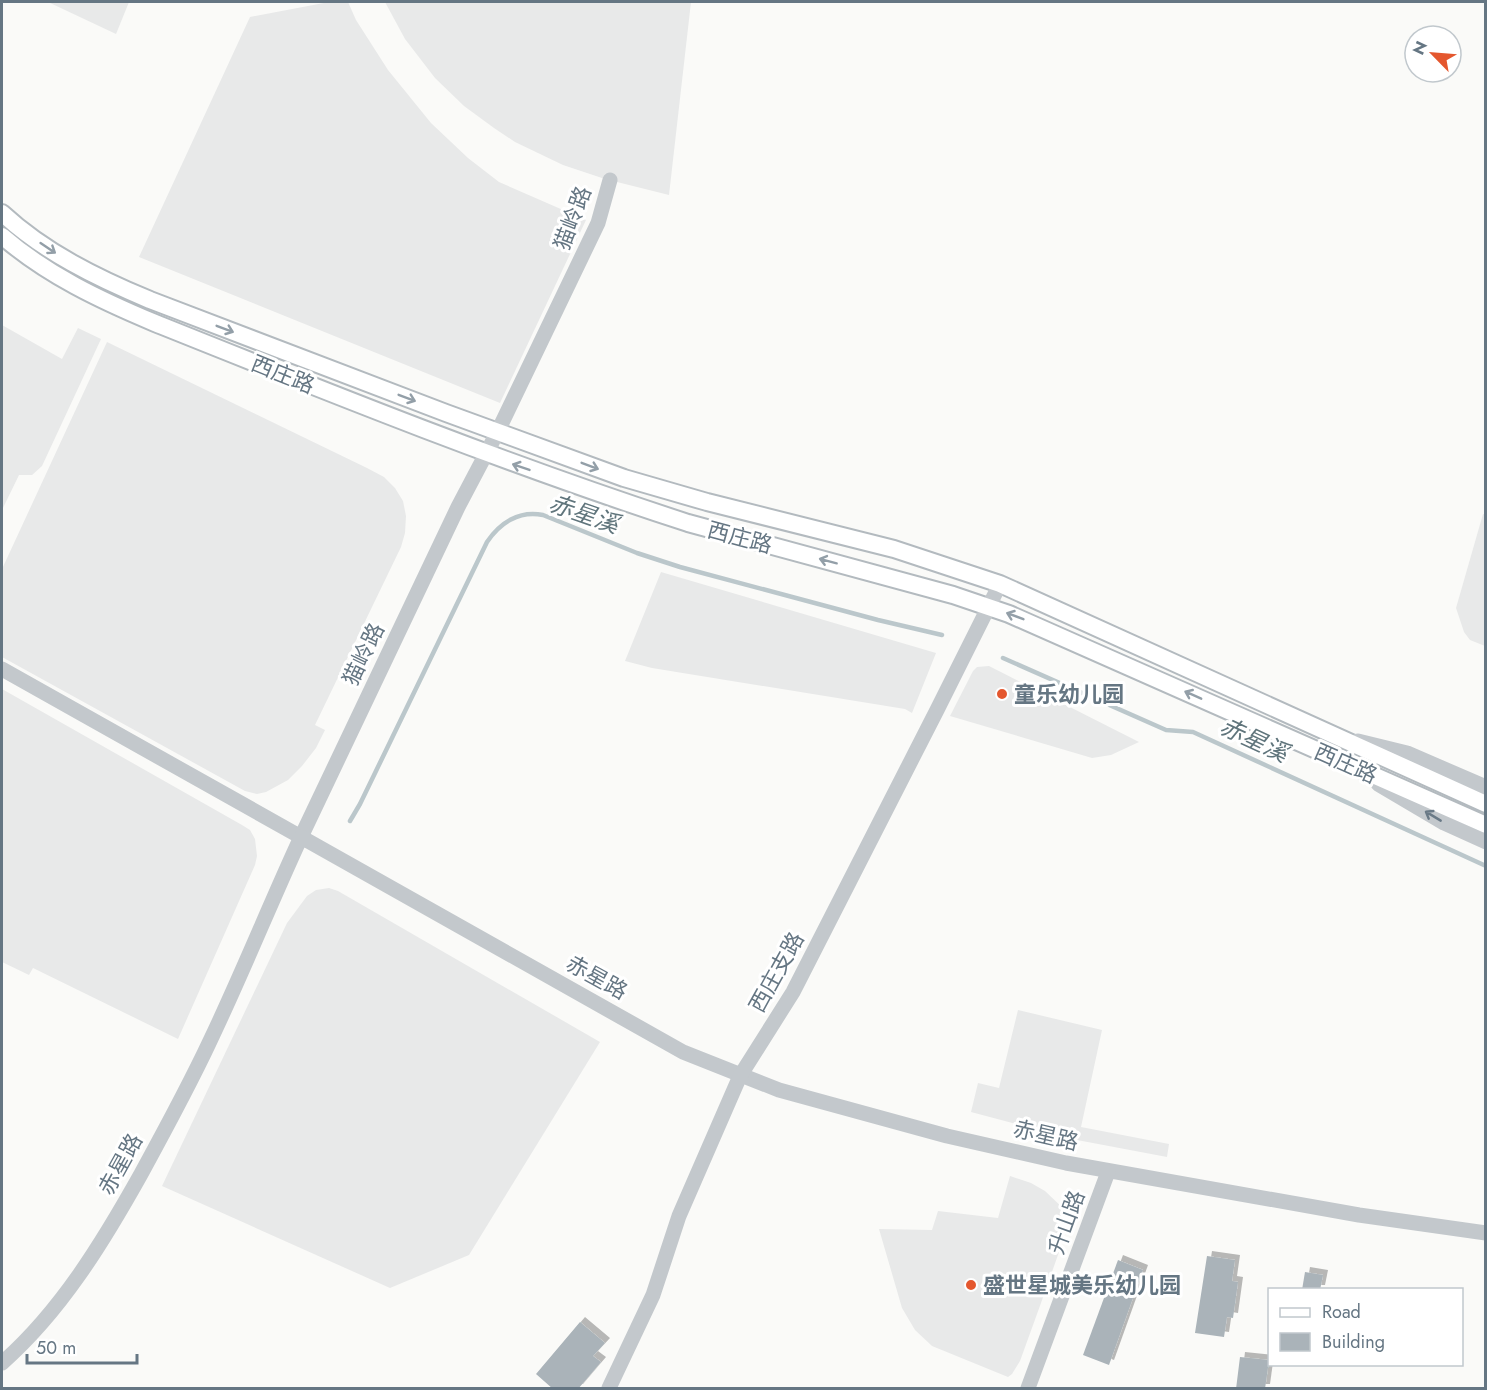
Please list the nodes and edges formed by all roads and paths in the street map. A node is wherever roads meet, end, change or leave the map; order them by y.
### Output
1 (610, 180) dead end
2 (2, 213) edge
3 (2, 236) edge
4 (498, 431) junction
5 (486, 454) junction
6 (1000, 584) junction
7 (989, 606) junction
8 (2, 669) edge
9 (1338, 736) junction
10 (1331, 756) junction
11 (1485, 787) edge
12 (1485, 804) edge
13 (1485, 825) edge
14 (300, 837) junction
15 (1485, 842) edge
16 (740, 1076) junction
17 (1108, 1172) junction
18 (1485, 1233) edge
19 (2, 1363) edge
20 (609, 1389) edge
21 (1028, 1389) edge

1 - 4 street, 猫岭路
2 -> 4 main road, 西庄路
3 - 5 main road, 西庄路
4 - 5 street, 猫岭路
4 -> 6 main road, 西庄路
7 -> 5 main road, 西庄路
5 - 14 street, 猫岭路
6 - 7 street, 西庄支路
6 - 9 main road, 西庄路
10 -> 7 main road, 西庄路
7 - 16 street, 西庄支路
8 - 14 street
9 - 11 street
9 - 12 main road, 西庄路
10 - 13 main road, 西庄路
15 -> 10 street
14 - 16 street, 赤星路
14 - 19 street, 赤星路
16 - 17 street, 赤星路
16 - 20 street, 西庄支路
17 - 18 street, 赤星路
17 - 21 street, 升山路

